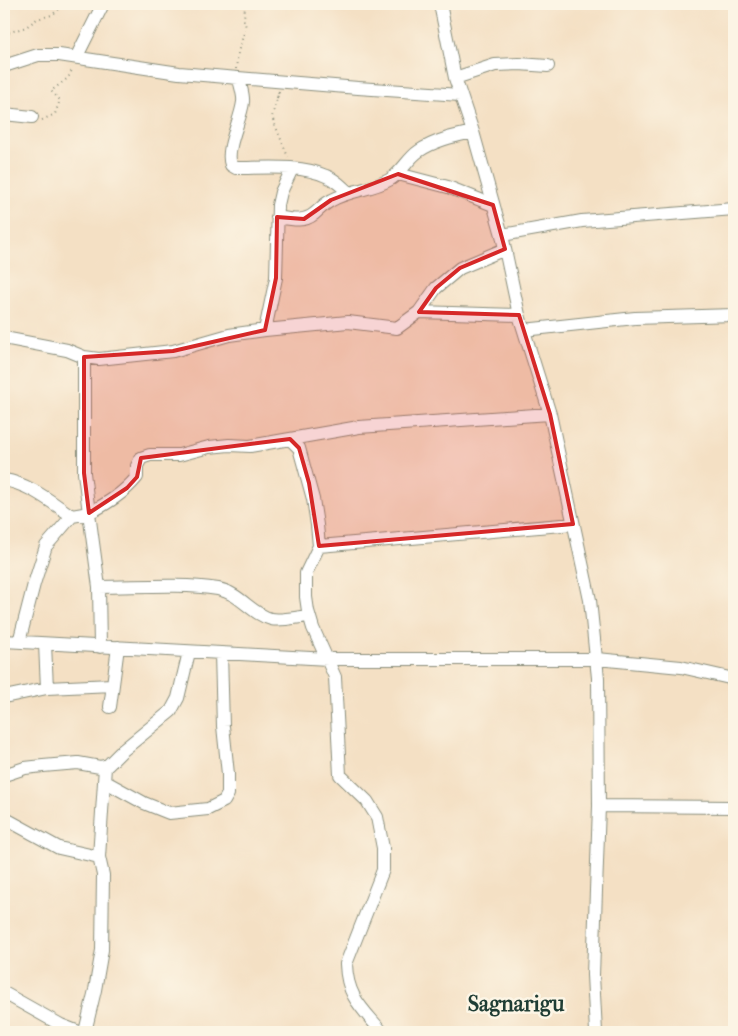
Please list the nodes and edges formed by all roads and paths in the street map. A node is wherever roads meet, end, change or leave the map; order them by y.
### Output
1 (65, 4) edge
2 (103, 4) edge
3 (245, 4) edge
4 (440, 4) edge
5 (4, 34) edge
6 (77, 56) junction
7 (4, 66) edge
8 (548, 66) dead end
9 (239, 78) junction
10 (455, 78) junction
11 (282, 82) junction
12 (460, 95) junction
13 (4, 114) edge
14 (32, 117) joint
15 (473, 132) junction
16 (292, 169) junction
17 (398, 174) junction
18 (348, 192) junction
19 (493, 204) junction
20 (734, 209) edge
21 (277, 217) junction
22 (502, 235) junction
23 (505, 248) junction
24 (419, 312) junction
25 (520, 315) junction
26 (734, 315) edge
27 (265, 330) junction
28 (524, 330) junction
29 (4, 338) edge
30 (84, 357) junction
31 (550, 414) junction
32 (290, 439) junction
33 (4, 480) edge
34 (89, 513) junction
35 (72, 516) junction
36 (574, 524) junction
37 (319, 546) junction
38 (99, 587) junction
39 (309, 616) junction
40 (4, 641) edge
41 (18, 642) junction
42 (44, 644) junction
43 (100, 647) junction
44 (118, 648) junction
45 (189, 652) junction
46 (221, 654) junction
47 (328, 659) junction
48 (597, 660) junction
49 (734, 679) edge
50 (112, 685) junction
51 (47, 688) junction
52 (4, 698) edge
53 (110, 707) dead end
54 (105, 767) junction
55 (4, 775) edge
56 (104, 781) junction
57 (599, 806) junction
58 (734, 807) edge
59 (4, 818) edge
60 (99, 857) junction
61 (4, 993) edge
62 (79, 1032) edge
63 (85, 1032) edge
64 (382, 1032) edge
65 (596, 1032) edge

1 - 5 path
2 - 6 street
3 - 9 path
4 - 10 street
6 - 7 street
6 - 9 street
6 - 14 path
8 - 10 street
9 - 11 street
9 - 16 street
10 - 12 street
11 - 12 street
11 - 16 path
12 - 15 street
13 - 14 street
15 - 17 street
15 - 19 street
16 - 18 street
16 - 21 street
17 - 18 street
17 - 19 street
18 - 21 street
19 - 22 street
20 - 22 street
21 - 27 street
22 - 23 street
23 - 24 street
23 - 25 street
24 - 25 street
24 - 27 street
25 - 28 street
26 - 28 street
27 - 30 street
28 - 31 street
29 - 30 street
30 - 34 street
31 - 32 street
31 - 36 street
32 - 34 street
32 - 37 street
33 - 35 street
34 - 35 street
34 - 38 street
35 - 41 street
36 - 37 street
36 - 48 street
37 - 39 street
38 - 39 street
38 - 43 street
39 - 47 street
40 - 41 street
41 - 42 street
42 - 43 street
42 - 51 street
43 - 44 street
44 - 45 street
44 - 50 street
45 - 46 street
45 - 54 street
46 - 47 street
46 - 56 street
47 - 48 street
47 - 64 street
48 - 49 street
48 - 57 street
50 - 51 street
50 - 53 street
51 - 52 street
54 - 55 street
54 - 56 street
56 - 60 street
57 - 58 street
57 - 65 street
59 - 60 street
60 - 63 street
61 - 62 street

